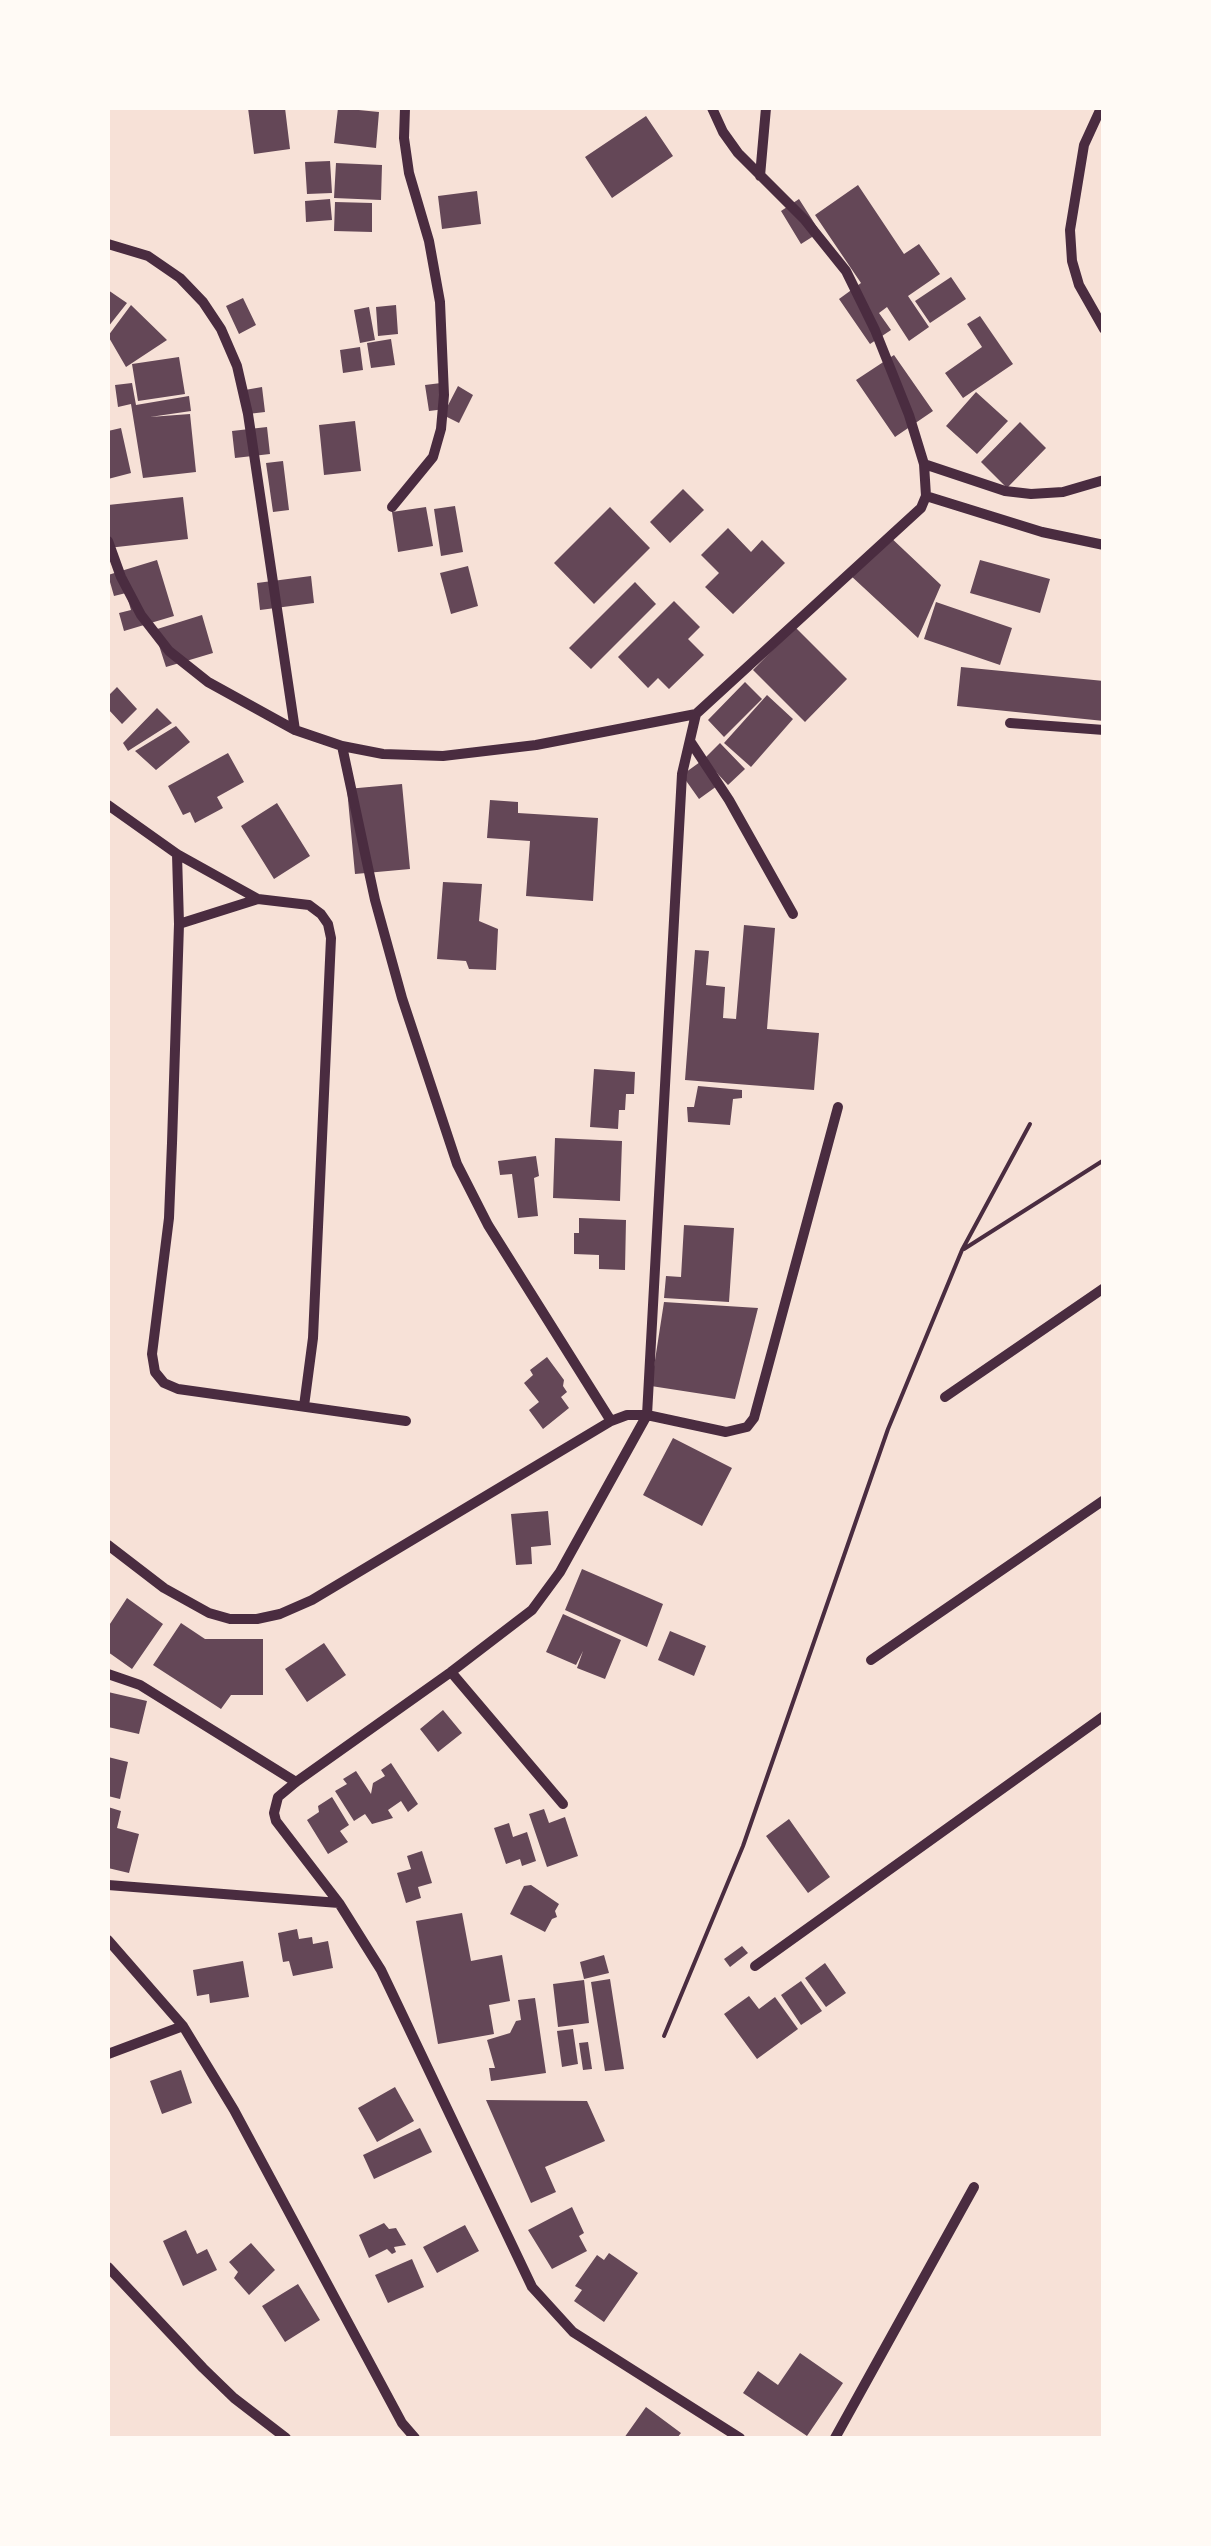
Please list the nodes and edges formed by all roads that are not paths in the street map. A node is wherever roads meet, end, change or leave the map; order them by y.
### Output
1 (405, 108) edge
2 (712, 108) edge
3 (766, 108) edge
4 (1101, 108) edge
5 (760, 176) junction
6 (108, 244) edge
7 (1104, 329) edge
8 (924, 464) junction
9 (1104, 480) edge
10 (926, 496) junction
11 (392, 507) dead end
12 (108, 541) edge
13 (1102, 546) edge
14 (696, 714) junction
15 (1010, 723) dead end
16 (295, 730) junction
17 (1104, 730) edge
18 (690, 741) junction
19 (342, 746) junction
20 (108, 805) edge
21 (178, 854) junction
22 (258, 899) junction
23 (794, 914) dead end
24 (179, 924) junction
25 (838, 1107) dead end
26 (1104, 1288) edge
27 (946, 1396) dead end
28 (304, 1406) junction
29 (647, 1414) junction
30 (406, 1420) dead end
31 (611, 1421) junction
32 (1104, 1500) edge
33 (108, 1545) edge
34 (871, 1660) dead end
35 (451, 1672) junction
36 (108, 1674) edge
37 (1104, 1716) edge
38 (296, 1782) junction
39 (564, 1804) dead end
40 (108, 1884) edge
41 (339, 1903) junction
42 (108, 1940) edge
43 (755, 1966) dead end
44 (183, 2026) junction
45 (108, 2054) edge
46 (974, 2188) dead end
47 (108, 2267) edge
48 (286, 2438) edge
49 (415, 2438) edge
50 (740, 2438) edge
51 (835, 2438) edge

1 - 11 street
2 - 5 street
3 - 5 street
4 - 7 street
5 - 8 street
6 - 16 street
8 - 9 street
8 - 10 street
10 - 13 street
10 - 14 street
12 - 16 street
14 - 18 street
14 - 19 street
15 - 17 street
16 - 19 street
18 - 23 street
18 - 29 street
19 - 31 street
20 - 21 street
21 - 22 street
21 - 24 street
22 - 24 street
22 - 28 street
24 - 28 street
25 - 29 street
26 - 27 street
28 - 30 street
29 - 31 street
29 - 35 street
31 - 33 street
32 - 34 street
35 - 38 street
35 - 39 street
36 - 38 street
37 - 43 street
38 - 41 street
40 - 41 street
41 - 50 street
42 - 44 street
44 - 45 street
44 - 49 street
46 - 51 street
47 - 48 street

